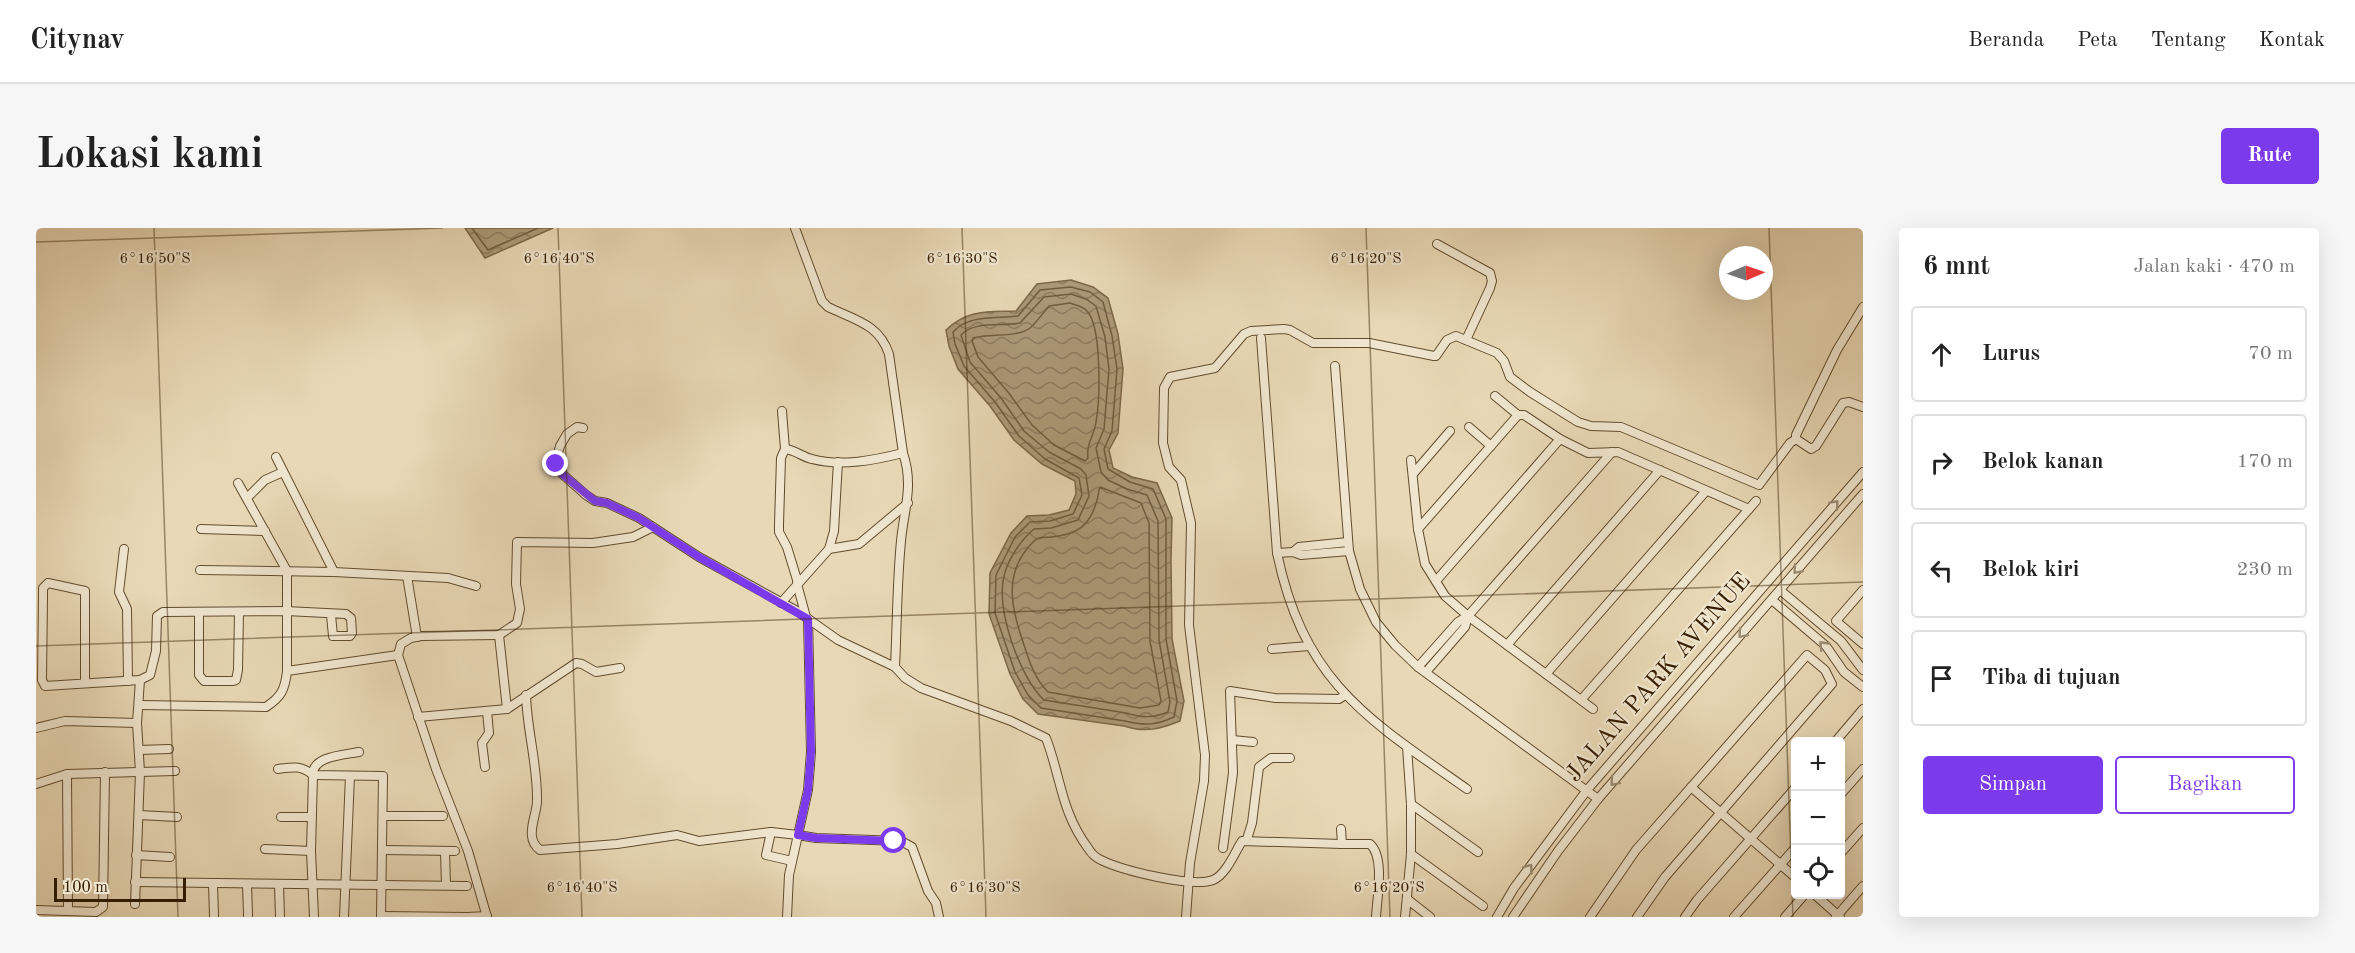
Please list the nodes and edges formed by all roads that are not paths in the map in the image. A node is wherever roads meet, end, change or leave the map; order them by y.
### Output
1 (795, 228) edge
2 (1437, 244) dead end
3 (1863, 307) edge
4 (1261, 338) dead end
5 (1466, 340) junction
6 (1335, 366) dead end
7 (1495, 396) dead end
8 (1863, 407) edge
9 (782, 411) dead end
10 (1518, 415) junction
11 (1469, 427) dead end
12 (583, 428) dead end
13 (1450, 432) dead end
14 (1560, 439) junction
15 (1796, 439) junction
16 (1491, 446) junction
17 (785, 449) junction
18 (1612, 452) junction
19 (903, 453) junction
20 (276, 457) dead end
21 (1411, 460) dead end
22 (838, 462) junction
23 (1660, 470) junction
24 (283, 472) junction
25 (1863, 472) edge
26 (1413, 474) junction
27 (238, 483) dead end
28 (1707, 491) junction
29 (1863, 494) edge
30 (247, 498) junction
31 (1756, 501) dead end
32 (908, 503) junction
33 (1749, 509) junction
34 (653, 526) junction
35 (201, 529) dead end
36 (1418, 529) junction
37 (1813, 530) junction
38 (265, 531) junction
39 (1823, 540) junction
40 (1348, 547) junction
41 (124, 549) dead end
42 (829, 549) junction
43 (1277, 553) junction
44 (200, 570) dead end
45 (286, 571) junction
46 (334, 572) junction
47 (407, 576) junction
48 (1436, 581) junction
49 (798, 584) junction
50 (476, 586) dead end
51 (1780, 590) junction
52 (1863, 590) edge
53 (1772, 600) junction
54 (39, 603) edge
55 (781, 603) junction
56 (199, 612) junction
57 (239, 612) junction
58 (286, 612) junction
59 (331, 615) dead end
60 (1468, 616) junction
61 (807, 618) junction
62 (498, 636) junction
63 (417, 637) junction
64 (1438, 644) junction
65 (1863, 644) edge
66 (1507, 645) junction
67 (1309, 646) junction
68 (1272, 649) dead end
69 (1445, 650) junction
70 (398, 655) junction
71 (895, 667) junction
72 (1418, 667) junction
73 (620, 668) dead end
74 (1863, 670) edge
75 (287, 671) junction
76 (1426, 672) junction
77 (1546, 674) junction
78 (140, 680) junction
79 (128, 681) junction
80 (85, 682) junction
81 (1863, 687) edge
82 (526, 695) junction
83 (1345, 695) junction
84 (1581, 700) junction
85 (139, 705) junction
86 (507, 709) junction
87 (1593, 709) dead end
88 (1863, 709) edge
89 (487, 711) junction
90 (418, 717) junction
91 (137, 723) junction
92 (36, 728) edge
93 (1838, 737) edge
94 (1232, 740) junction
95 (1253, 742) dead end
96 (1407, 747) junction
97 (169, 749) dead end
98 (139, 750) junction
99 (358, 752) dead end
100 (1290, 758) dead end
101 (485, 767) dead end
102 (278, 769) dead end
103 (1863, 769) edge
104 (175, 771) dead end
105 (105, 772) junction
106 (140, 772) junction
107 (67, 774) junction
108 (312, 775) junction
109 (350, 776) junction
110 (36, 784) edge
111 (1691, 787) junction
112 (1467, 789) dead end
113 (1587, 790) junction
114 (1792, 791) edge
115 (1844, 791) edge
116 (1598, 799) junction
117 (1411, 804) junction
118 (1720, 813) junction
119 (139, 815) junction
120 (383, 816) junction
121 (443, 816) dead end
122 (177, 817) dead end
123 (311, 817) junction
124 (281, 818) dead end
125 (1863, 828) edge
126 (1341, 829) dead end
127 (771, 832) junction
128 (798, 835) junction
129 (1247, 839) junction
130 (1750, 839) junction
131 (1342, 844) junction
132 (1223, 848) dead end
133 (1845, 848) edge
134 (265, 849) dead end
135 (383, 850) junction
136 (311, 851) junction
137 (445, 851) junction
138 (455, 851) dead end
139 (1478, 852) dead end
140 (1791, 852) edge
141 (1411, 854) junction
142 (136, 855) junction
143 (170, 857) dead end
144 (792, 861) junction
145 (1780, 864) junction
146 (1791, 874) edge
147 (1189, 881) junction
148 (135, 882) junction
149 (213, 883) junction
150 (247, 884) junction
151 (279, 884) junction
152 (312, 884) junction
153 (381, 884) junction
154 (346, 885) junction
155 (446, 885) junction
156 (467, 886) dead end
157 (1863, 886) edge
158 (1510, 894) junction
159 (1407, 899) junction
160 (1801, 899) edge
161 (1819, 899) edge
162 (1522, 903) junction
163 (135, 904) dead end
164 (1484, 906) dead end
165 (36, 910) edge
166 (68, 911) junction
167 (248, 915) dead end
168 (214, 916) edge
169 (487, 916) edge
170 (1838, 916) edge
171 (280, 917) edge
172 (314, 917) edge
173 (344, 917) edge
174 (381, 917) edge
175 (468, 917) edge
176 (787, 917) edge
177 (939, 917) edge
178 (1186, 917) edge
179 (1376, 917) edge
180 (1406, 917) edge
181 (1430, 917) edge
182 (1497, 917) edge
183 (1513, 917) edge
184 (1590, 917) edge
185 (1637, 917) edge
186 (1685, 917) edge
187 (1734, 917) edge
188 (1785, 917) edge

1 - 19 street
2 - 5 street
3 - 15 street
4 - 43 street
5 - 15 street
5 - 147 street
6 - 40 street
7 - 10 street
8 - 15 street
9 - 17 street
10 - 14 street
10 - 16 street
11 - 16 street
12 - 34 street
13 - 26 street
14 - 18 street
14 - 48 street
16 - 36 street
17 - 22 street
17 - 49 street
18 - 23 street
18 - 60 street
19 - 22 street
19 - 32 street
20 - 24 street
21 - 26 street
22 - 42 street
23 - 28 street
23 - 66 street
24 - 30 street
24 - 46 street
37 -> 25 street, JALAN PARK AVENUE
26 - 36 street
27 - 30 street
28 - 33 street
28 - 77 street
29 - 39 street, JALAN PARK AVENUE
30 - 38 street
31 - 33 street
32 - 42 street
32 - 71 street
33 - 84 street
34 - 55 street
34 - 62 street
35 - 38 street
36 - 48 street
37 - 39 street
37 - 113 street, JALAN PARK AVENUE
38 - 45 street
39 -> 51 street, JALAN PARK AVENUE
40 - 43 street
40 - 72 street
41 - 79 street
42 - 49 street
43 - 67 street
44 - 45 street
45 - 46 street
45 - 58 street
46 - 47 street
47 - 50 street
47 - 63 street
48 - 60 street
49 - 55 street
49 - 61 street
51 - 53 street, JALAN PARK AVENUE
51 - 74 street
52 - 65 street
81 -> 53 street
53 -> 116 street, JALAN PARK AVENUE
54 - 80 street
54 - 80 street
55 - 61 street
56 - 57 street
56 - 57 street
56 - 78 street
57 - 58 street
58 - 59 street
58 - 75 street
60 - 64 street
60 - 66 street
60 - 69 street
61 - 71 street
61 - 128 street
62 - 63 street
62 - 86 street
63 - 70 street
64 - 69 street
64 - 72 street
66 - 77 street
67 - 68 street
67 - 83 street
69 - 76 street
70 - 75 street
70 - 90 street
71 - 147 street
72 - 76 street
73 - 82 street
75 - 85 street
76 - 113 street
77 - 84 street
78 - 79 street
78 - 85 street
79 - 80 street
82 - 86 street
82 - 127 street
83 - 94 street
83 - 96 street
84 - 87 street
85 - 91 street
86 - 89 street
88 - 93 street
89 - 90 street
89 - 101 street
90 - 169 street
91 - 92 street
91 - 98 street
94 - 95 street
94 - 132 street
96 - 112 street
96 - 117 street
97 - 98 street
98 - 106 street
99 - 108 street
100 - 129 street
102 - 108 street
103 - 115 street
104 - 106 street
105 - 106 street
105 - 107 street
105 - 166 street
106 - 119 street
107 - 110 street
107 - 166 street
108 - 109 street
108 - 123 street
109 - 120 street
109 - 154 street
111 - 118 street
111 - 118 street
111 - 184 street
113 - 116 street
158 -> 113 street, JALAN PARK AVENUE
114 - 130 street
116 - 162 street, JALAN PARK AVENUE
117 - 139 street
117 - 141 street
118 - 130 street
118 - 185 street
119 - 122 street
119 - 142 street
120 - 121 street
120 - 135 street
123 - 124 street
123 - 136 street
125 - 133 street
126 - 131 street
127 - 128 street
127 - 144 street
128 - 144 street
128 - 177 street
129 - 131 street
129 - 147 street
130 - 145 street
130 - 186 street
131 - 179 street
134 - 136 street
135 - 137 street
135 - 153 street
136 - 152 street
137 - 138 street
137 - 155 street
140 - 145 street
141 - 159 street
141 - 164 street
142 - 143 street
142 - 148 street
144 - 176 street
145 - 146 street
145 - 187 street
147 - 178 street
148 - 149 street
148 - 163 street
149 - 150 street
149 - 168 street
150 - 151 street
150 - 167 street
151 - 152 street
151 - 171 street
152 - 154 street
152 - 172 street
153 - 154 street
153 - 155 street
153 - 174 street
154 - 173 street
155 - 156 street
157 - 170 street
158 - 162 street
158 - 182 street, JALAN PARK AVENUE
159 - 180 street
159 - 181 street
160 - 188 street
161 - 170 street
162 - 183 street, JALAN PARK AVENUE
165 - 166 street
169 - 175 street
174 - 175 street

